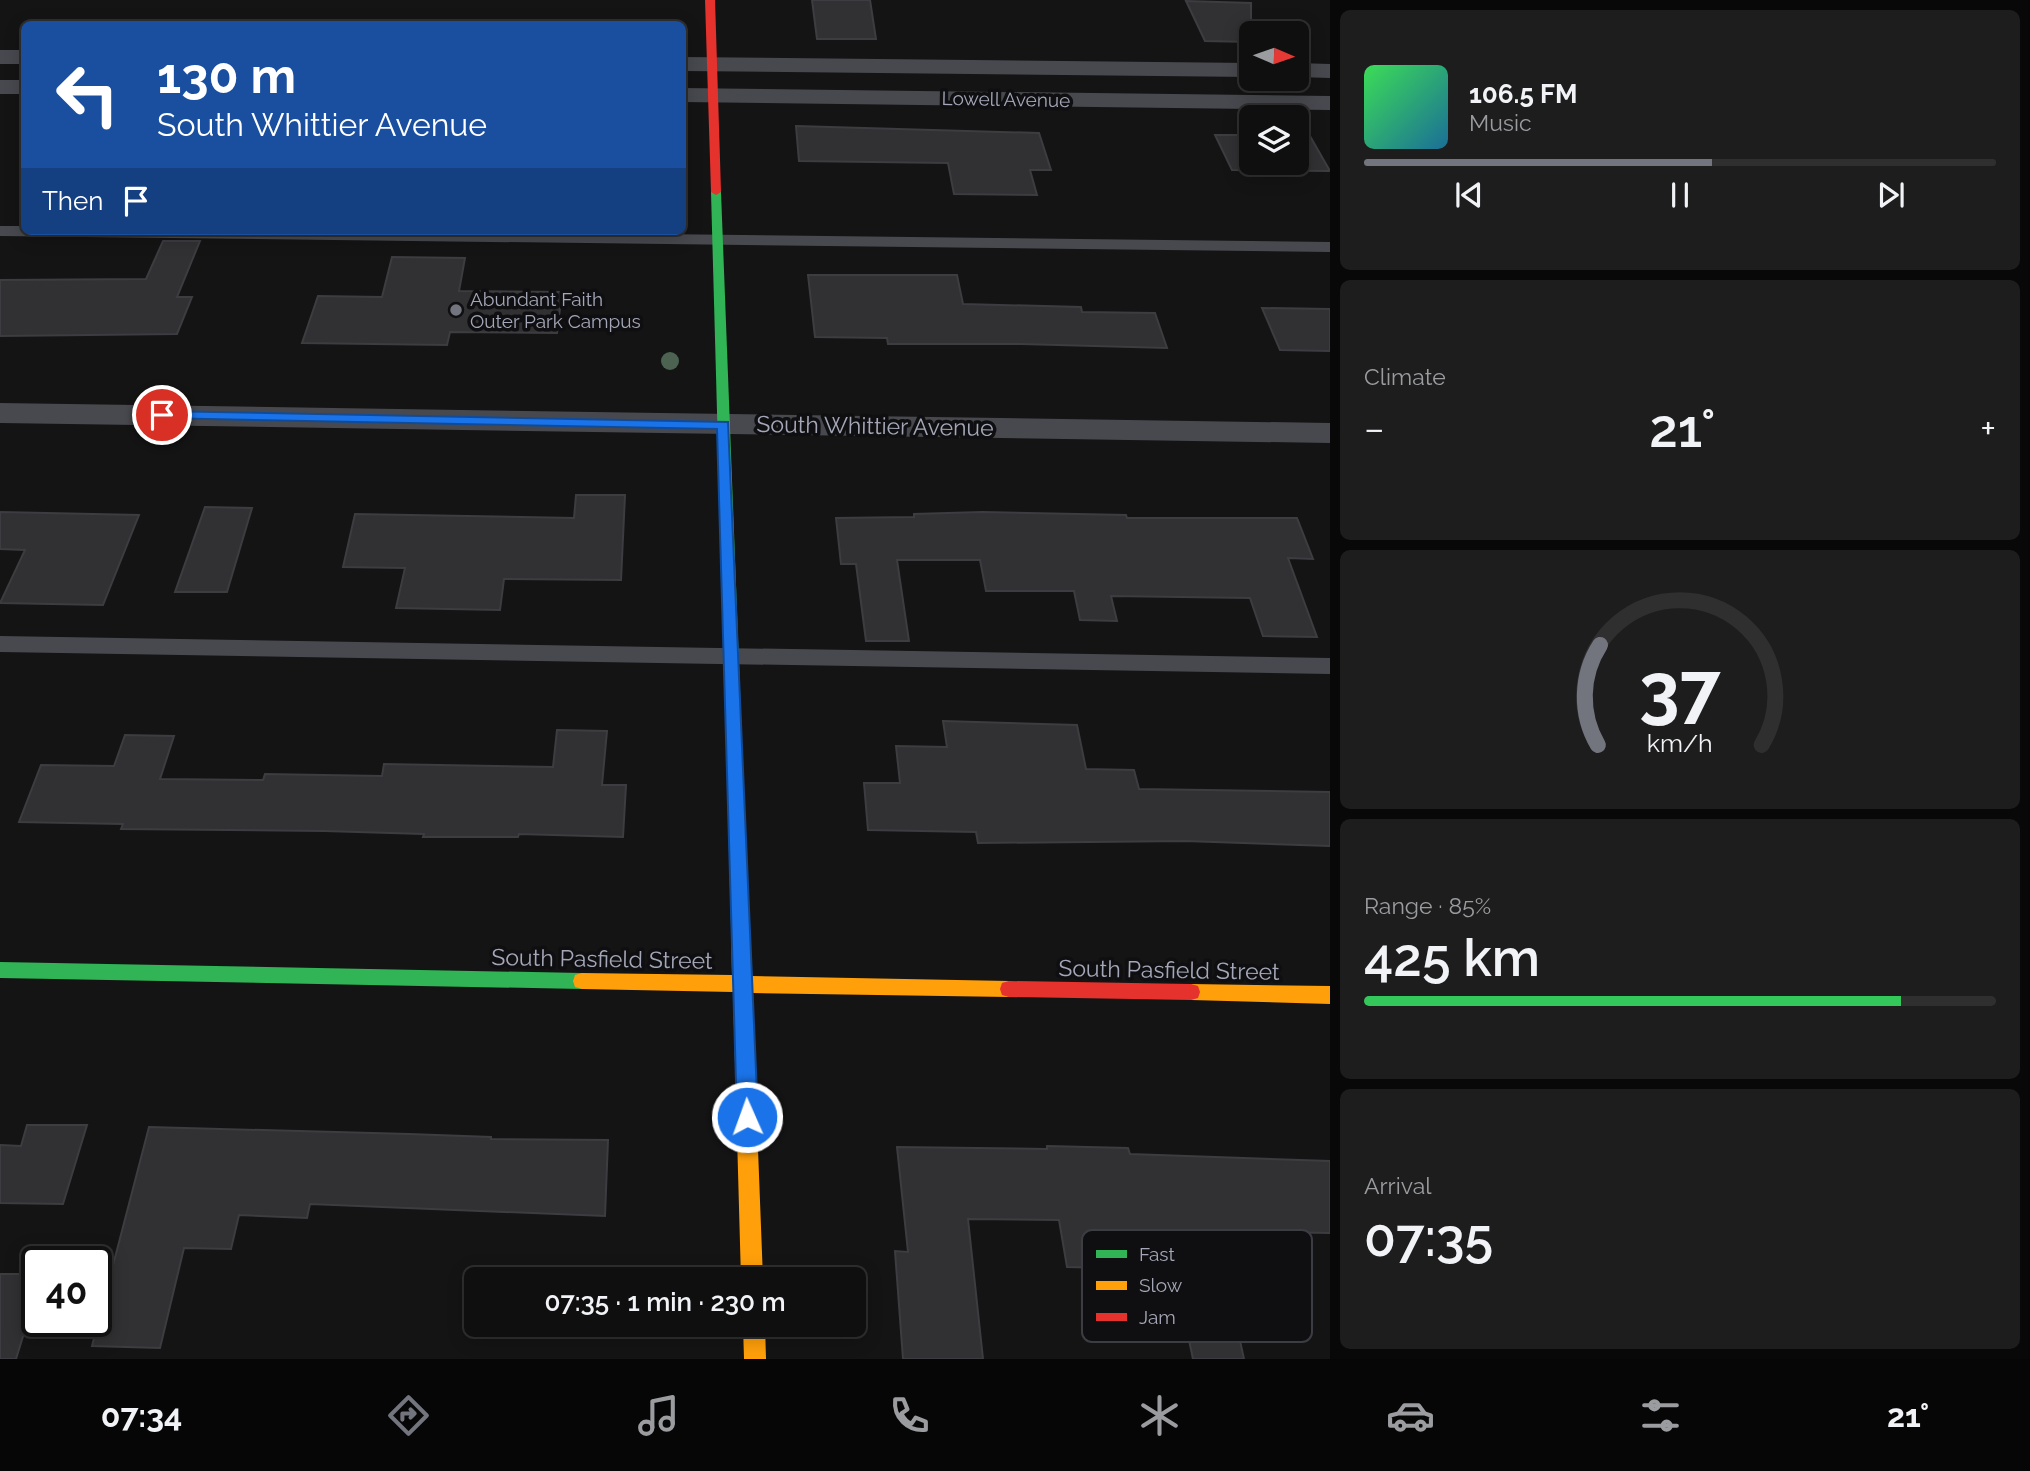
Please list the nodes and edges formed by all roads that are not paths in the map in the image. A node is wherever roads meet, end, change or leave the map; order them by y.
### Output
1 (710, 0) edge
2 (0, 57) edge
3 (21, 57) edge
4 (686, 64) edge
5 (713, 64) junction
6 (1239, 70) edge
7 (1309, 70) edge
8 (1330, 71) edge
9 (0, 87) edge
10 (21, 88) edge
11 (686, 95) edge
12 (714, 96) junction
13 (1330, 103) edge
14 (0, 231) edge
15 (21, 231) edge
16 (319, 235) edge
17 (718, 240) junction
18 (1330, 247) edge
19 (0, 413) edge
20 (723, 425) junction
21 (1330, 433) edge
22 (0, 644) edge
23 (731, 658) junction
24 (1330, 666) edge
25 (0, 971) edge
26 (743, 984) junction
27 (1330, 995) edge
28 (752, 1267) edge
29 (754, 1337) edge
30 (755, 1359) edge

1 - 5 street
2 - 3 street
4 - 5 street, Lowell Avenue
5 - 6 street, Lowell Avenue
5 - 12 street
7 - 8 street
9 - 10 street
11 - 12 street, Lowell Avenue
12 - 13 street, Lowell Avenue
12 - 17 street
14 - 15 lane
16 - 17 lane
17 - 18 lane
17 - 20 street
19 - 20 street, South Whittier Avenue
20 - 21 street, South Whittier Avenue
20 - 23 street
22 - 23 lane
23 - 24 lane
23 - 26 street
25 - 26 street, South Pasfield Street
26 - 27 street, South Pasfield Street
26 - 28 street
29 - 30 street

